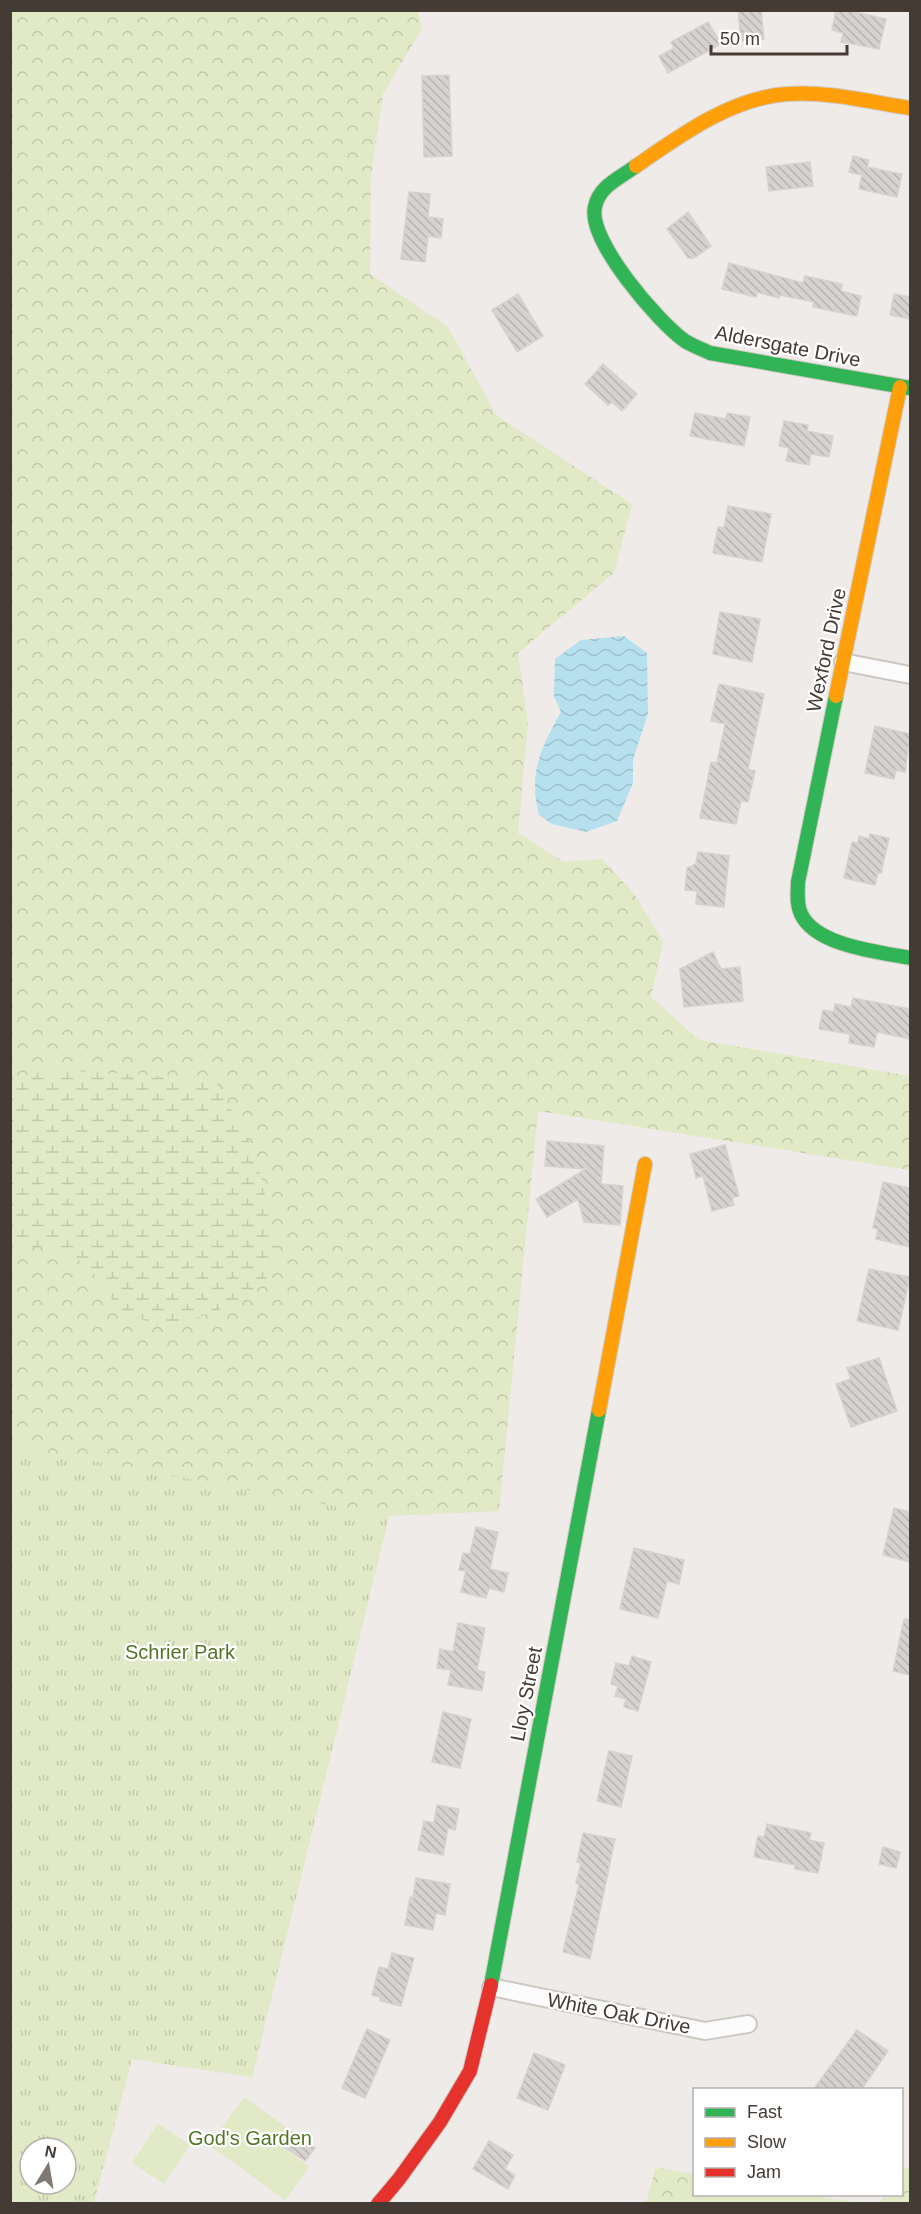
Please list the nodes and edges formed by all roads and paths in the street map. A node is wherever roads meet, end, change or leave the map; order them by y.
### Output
1 (910, 108) edge
2 (905, 388) edge
3 (843, 662) junction
4 (910, 675) edge
5 (910, 958) edge
6 (645, 1164) dead end
7 (490, 1987) junction
8 (748, 2024) dead end
9 (378, 2204) edge

1 - 2 street, Aldersgate Drive
2 - 3 street, Wexford Drive
3 - 4 street
3 - 5 street, Wexford Drive
6 - 7 street, Lloy Street
7 - 8 street, White Oak Drive
7 - 9 street, Lloy Street

